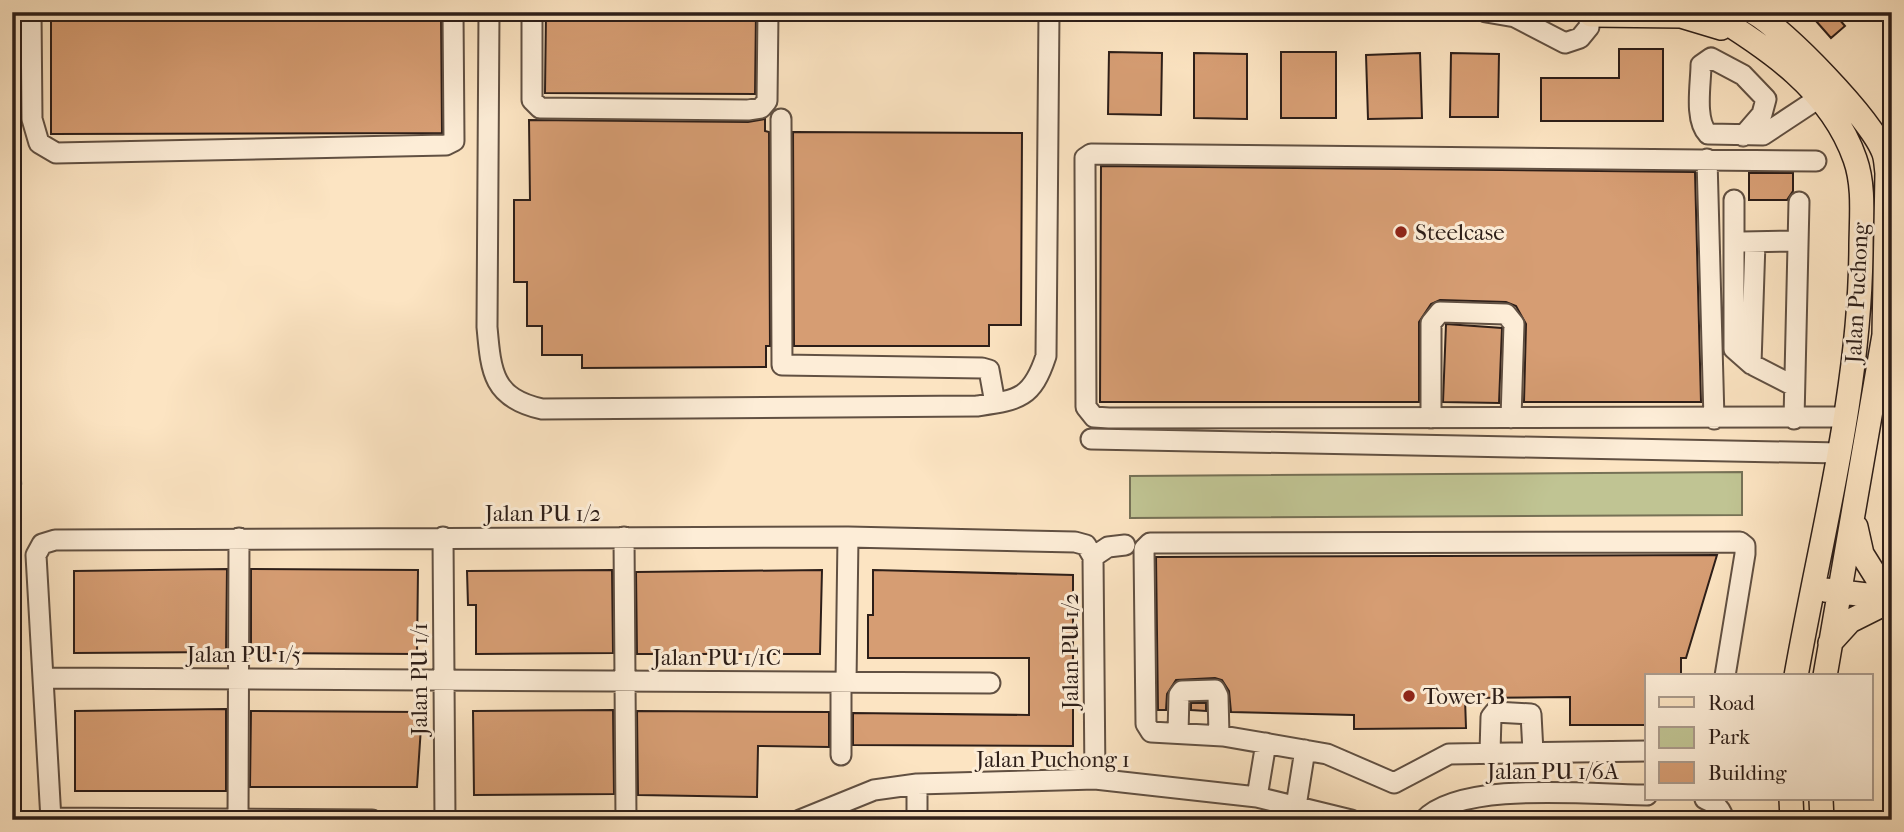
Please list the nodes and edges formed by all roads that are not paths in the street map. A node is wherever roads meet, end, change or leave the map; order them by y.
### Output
1 (31, 12) edge
2 (453, 12) edge
3 (489, 12) edge
4 (533, 12) edge
5 (768, 12) edge
6 (1049, 12) edge
7 (1486, 12) edge
8 (1709, 12) edge
9 (1754, 12) edge
10 (1590, 14) edge
11 (1762, 45) junction
12 (1819, 98) junction
13 (781, 119) dead end
14 (1743, 136) dead end
15 (1888, 149) edge
16 (1707, 159) junction
17 (1816, 161) dead end
18 (1734, 200) dead end
19 (1799, 202) dead end
20 (1798, 241) junction
21 (1735, 242) junction
22 (1755, 242) junction
23 (1751, 364) junction
24 (1794, 386) junction
25 (995, 403) junction
26 (1847, 417) junction
27 (1431, 418) junction
28 (1511, 418) junction
29 (1714, 419) junction
30 (1794, 419) junction
31 (1091, 439) dead end
32 (1840, 453) junction
33 (1854, 514) junction
34 (443, 537) junction
35 (624, 537) junction
36 (848, 537) junction
37 (239, 538) junction
38 (1125, 545) dead end
39 (1093, 557) junction
40 (1812, 584) junction
41 (1840, 587) junction
42 (1889, 593) edge
43 (1830, 643) junction
44 (1725, 674) edge
45 (1796, 674) edge
46 (1825, 674) edge
47 (43, 678) junction
48 (239, 679) junction
49 (444, 680) junction
50 (625, 681) junction
51 (843, 682) junction
52 (990, 683) dead end
53 (1178, 733) junction
54 (1219, 736) junction
55 (1266, 743) junction
56 (1305, 750) junction
57 (1645, 751) edge
58 (1490, 752) junction
59 (1533, 752) junction
60 (841, 755) dead end
61 (1095, 779) junction
62 (917, 784) junction
63 (1645, 795) edge
64 (1257, 797) junction
65 (1709, 800) edge
66 (1791, 800) edge
67 (1821, 800) edge
68 (1296, 806) junction
69 (1723, 817) edge
70 (51, 819) edge
71 (238, 819) edge
72 (372, 820) edge
73 (444, 820) edge
74 (626, 820) edge
75 (800, 820) edge
76 (917, 820) edge
77 (1350, 820) edge
78 (1424, 820) edge
79 (1792, 820) edge
80 (1822, 820) edge

1 - 2 street
3 - 25 street
4 - 5 street
6 - 25 street
7 - 10 street
8 - 11 main road, Jalan Puchong
9 - 15 main road, Jalan Puchong
10 - 11 main road
11 - 12 main road, Jalan Puchong
12 - 14 street
12 - 26 main road, Jalan Puchong
13 - 25 street
15 - 33 main road, Jalan Puchong
16 - 17 street
16 - 27 street
16 - 29 street
18 - 21 street
19 - 20 street
20 - 22 street
20 - 24 street
21 - 22 street
21 - 23 street
22 - 23 street
23 - 24 street
24 - 30 street
26 - 30 street
26 - 32 main road, Jalan Puchong
27 - 28 street
27 - 28 street
28 - 29 street
29 - 30 street
31 - 32 street
32 - 40 main road, Jalan Puchong
33 - 41 main road, Jalan Puchong
33 - 42 main road
34 - 35 street, Jalan PU 1/2
34 - 37 street, Jalan PU 1/2
34 - 49 street, Jalan PU 1/1
35 - 36 street, Jalan PU 1/2
35 - 50 street
36 - 39 street, Jalan PU 1/2
36 - 51 street
37 - 47 street, Jalan PU 1/2
37 - 48 street
38 - 39 street
39 - 61 street, Jalan PU 1/2
40 - 41 main road
40 - 45 main road, Jalan Puchong
41 - 42 main road
41 - 43 main road, Jalan Puchong
42 - 43 main road
43 - 46 main road, Jalan Puchong
44 - 53 street
47 - 48 street, Jalan PU 1/5
47 - 70 street, Jalan PU 1/2
48 - 49 street, Jalan PU 1/5
48 - 71 street
49 - 50 street, Jalan PU 1/1C
49 - 73 street, Jalan PU 1/1
50 - 51 street, Jalan PU 1/1C
50 - 74 street
51 - 52 street, Jalan PU 1/1C
51 - 60 street
53 - 54 street
53 - 54 street
54 - 55 street
55 - 56 street
55 - 64 street
56 - 58 street
56 - 68 street
57 - 59 street
58 - 59 street
58 - 59 street
61 - 62 street, Jalan Puchong 1
61 - 64 street, Jalan Puchong 1
62 - 75 street, Jalan Puchong 1
62 - 76 street
63 - 78 street, Jalan PU 1/6A
64 - 68 street, Jalan Puchong 1
65 - 69 street
66 - 79 main road
67 - 80 main road
68 - 77 street, Jalan Puchong 1
70 - 71 street
71 - 72 street

